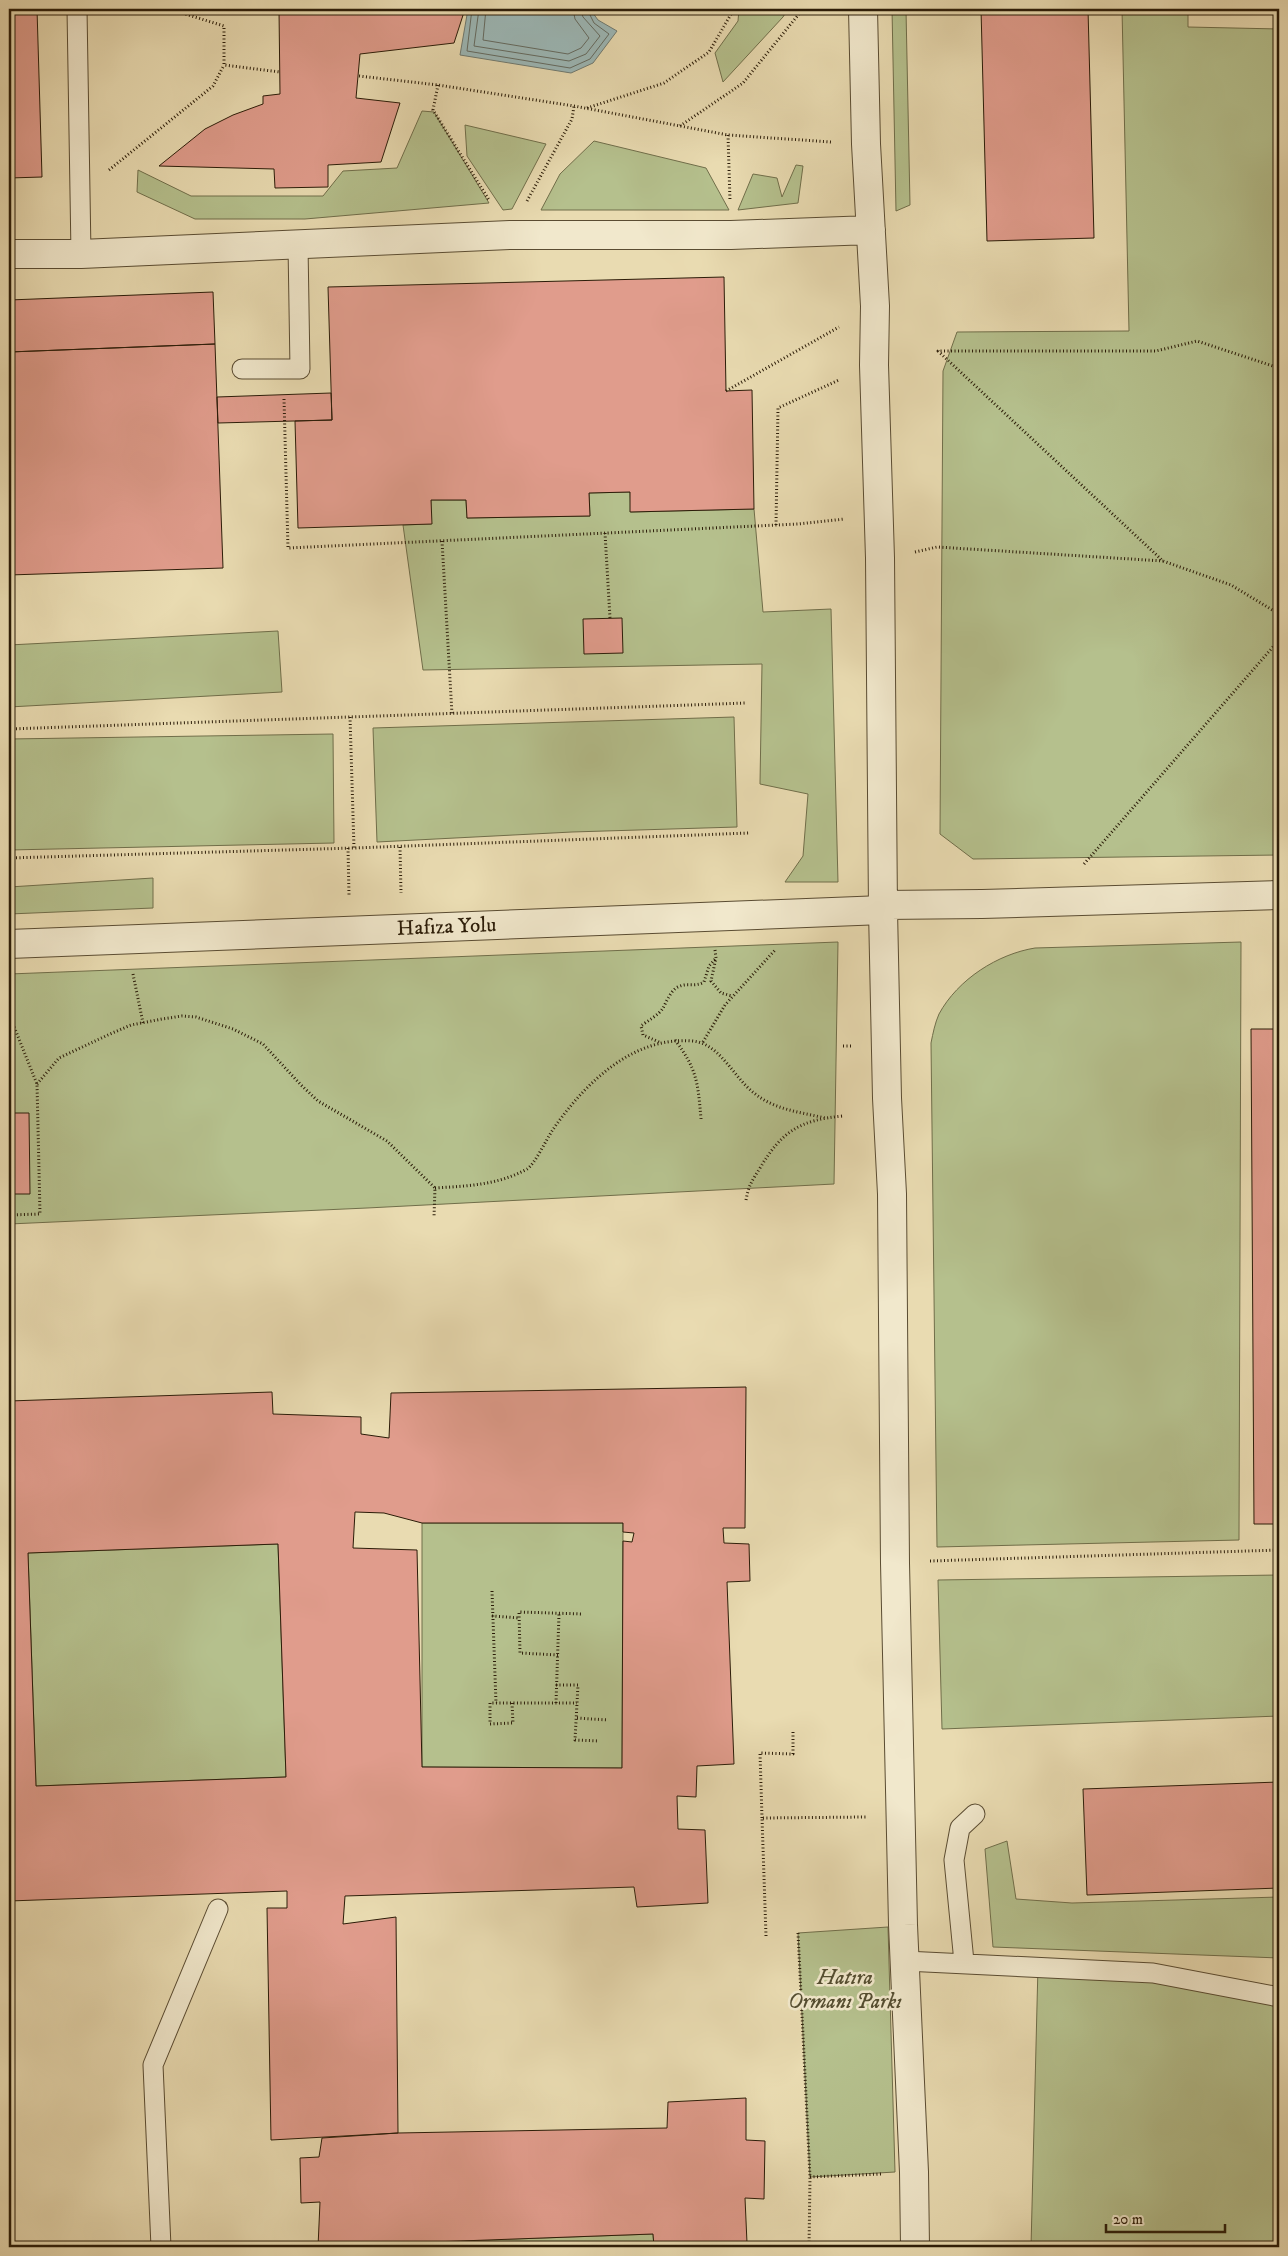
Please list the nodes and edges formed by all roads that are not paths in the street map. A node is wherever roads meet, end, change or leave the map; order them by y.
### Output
1 (78, 9) edge
2 (863, 9) edge
3 (871, 230) junction
4 (298, 245) junction
5 (9, 254) edge
6 (81, 254) junction
7 (242, 369) dead end
8 (1279, 895) edge
9 (883, 907) junction
10 (9, 944) edge
11 (975, 1814) dead end
12 (218, 1909) dead end
13 (905, 1961) junction
14 (964, 1962) junction
15 (1279, 1997) edge
16 (161, 2247) edge
17 (915, 2247) edge

1 - 6 lane
2 - 3 street
3 - 4 street
3 - 9 street
4 - 6 street
4 - 7 lane
5 - 6 street
8 - 9 street, Hafıza Yolu
9 - 10 street, Hafıza Yolu
9 - 13 street
11 - 14 lane
12 - 16 lane
13 - 14 lane
13 - 17 street
14 - 15 lane

